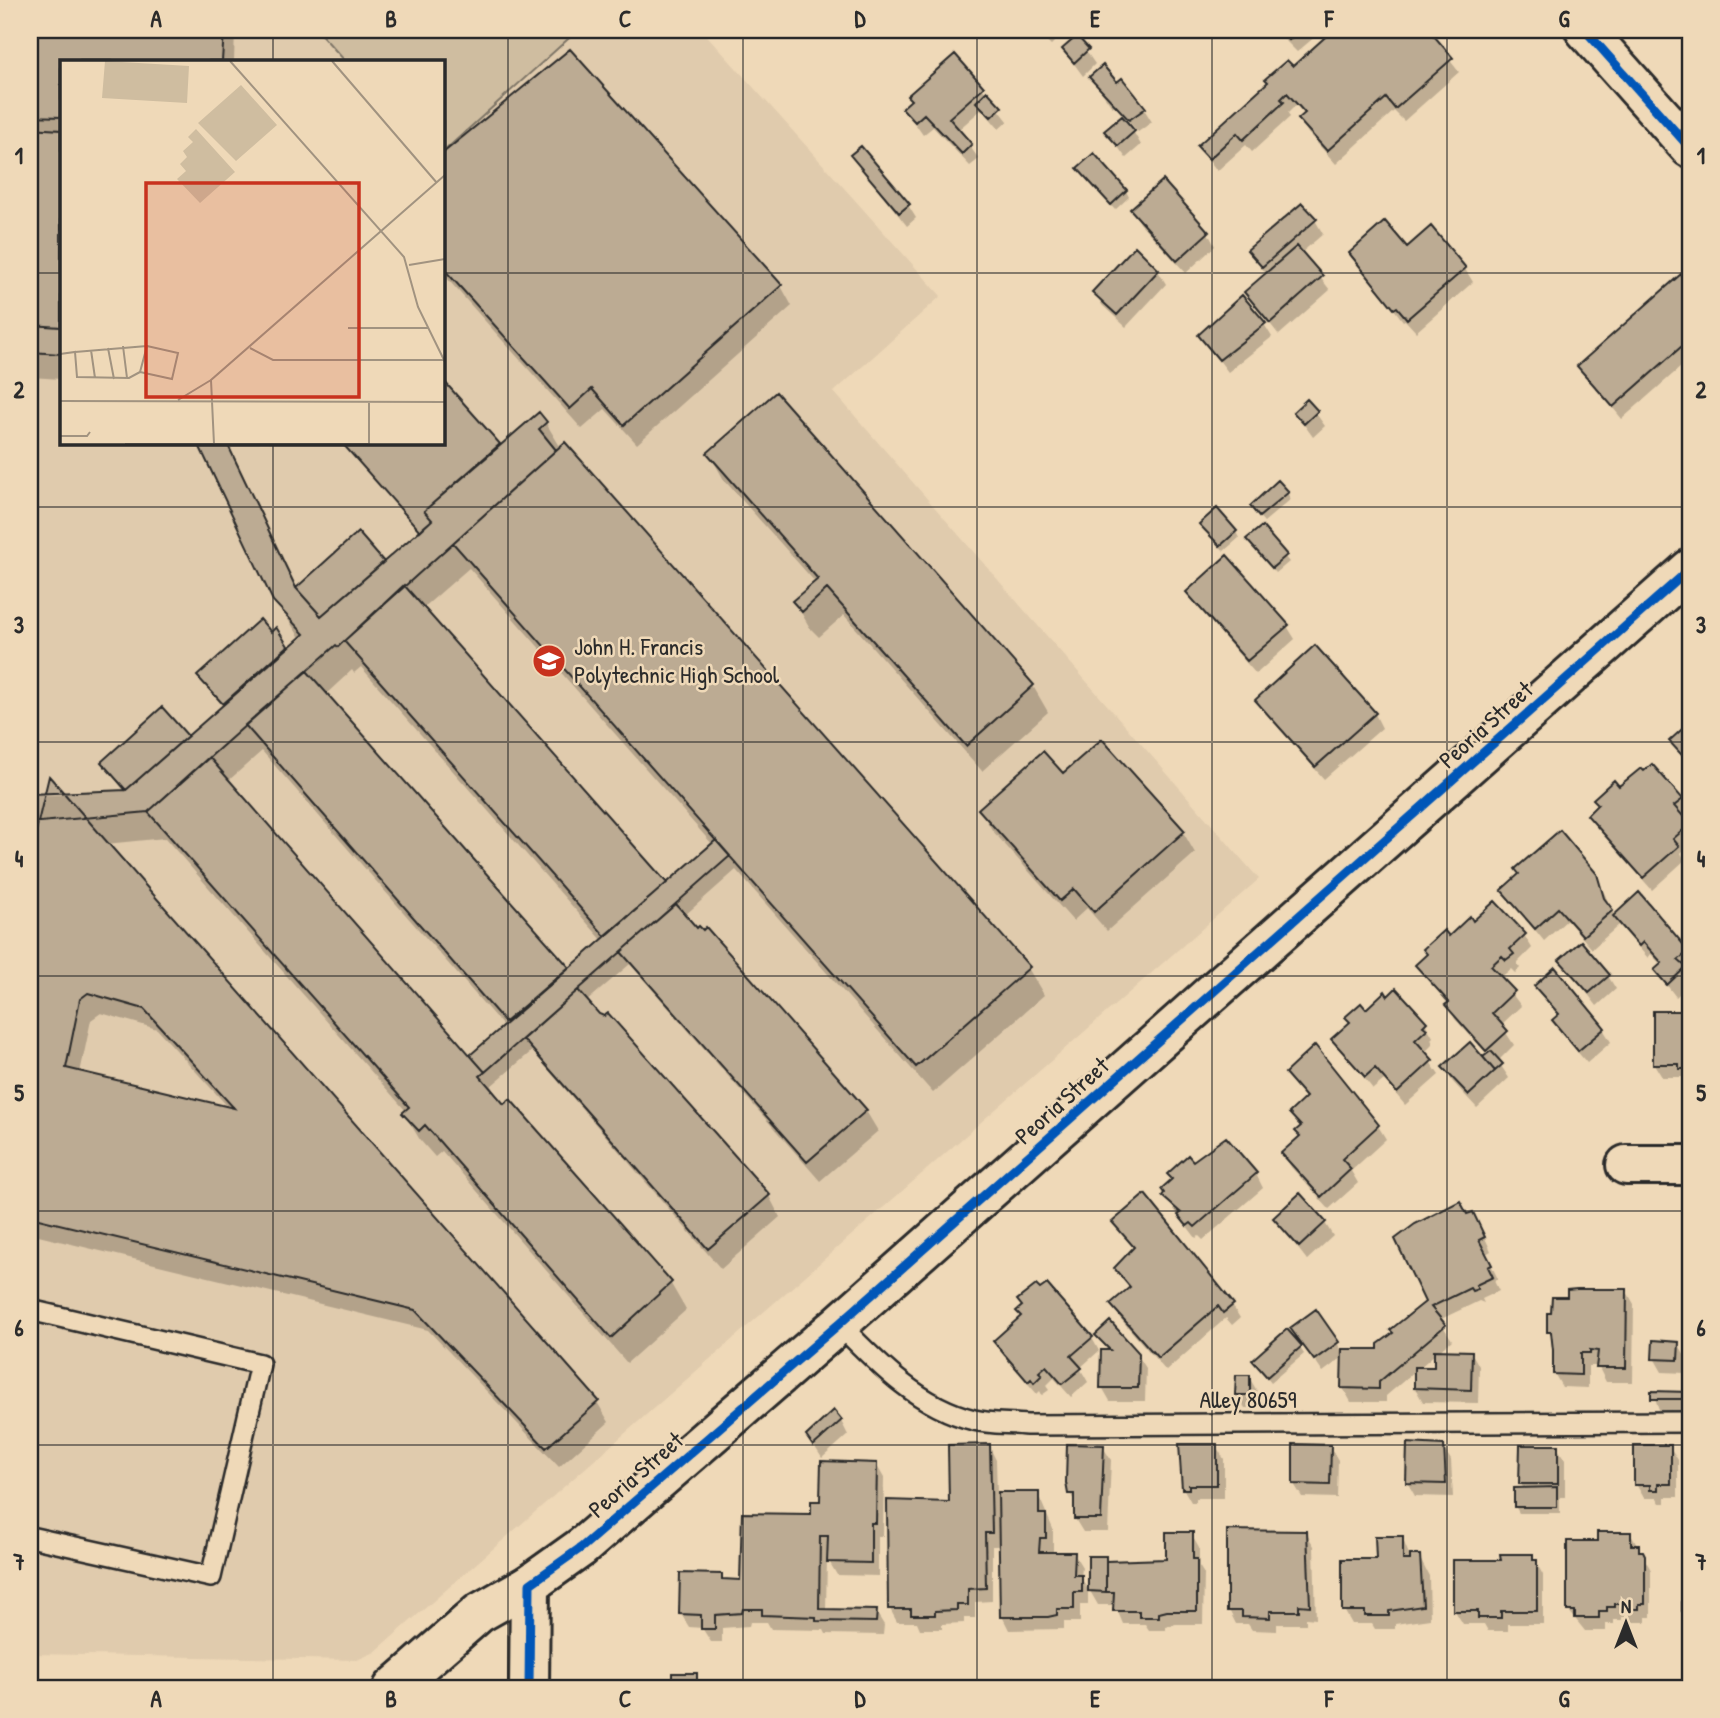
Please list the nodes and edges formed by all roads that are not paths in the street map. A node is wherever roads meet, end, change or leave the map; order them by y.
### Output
1 (1585, 30) edge
2 (1690, 148) edge
3 (1690, 569) edge
4 (1626, 1166) dead end
5 (1690, 1166) edge
6 (30, 1310) edge
7 (839, 1324) junction
8 (1690, 1422) edge
9 (30, 1537) edge
10 (530, 1584) junction
11 (393, 1688) edge
12 (529, 1688) edge

1 - 2 street
3 - 7 street, Peoria Street
4 - 5 street
6 - 9 lane
7 - 8 lane, Alley 80659
7 - 10 street, Peoria Street
10 - 11 street, Peoria Street
10 - 12 street

